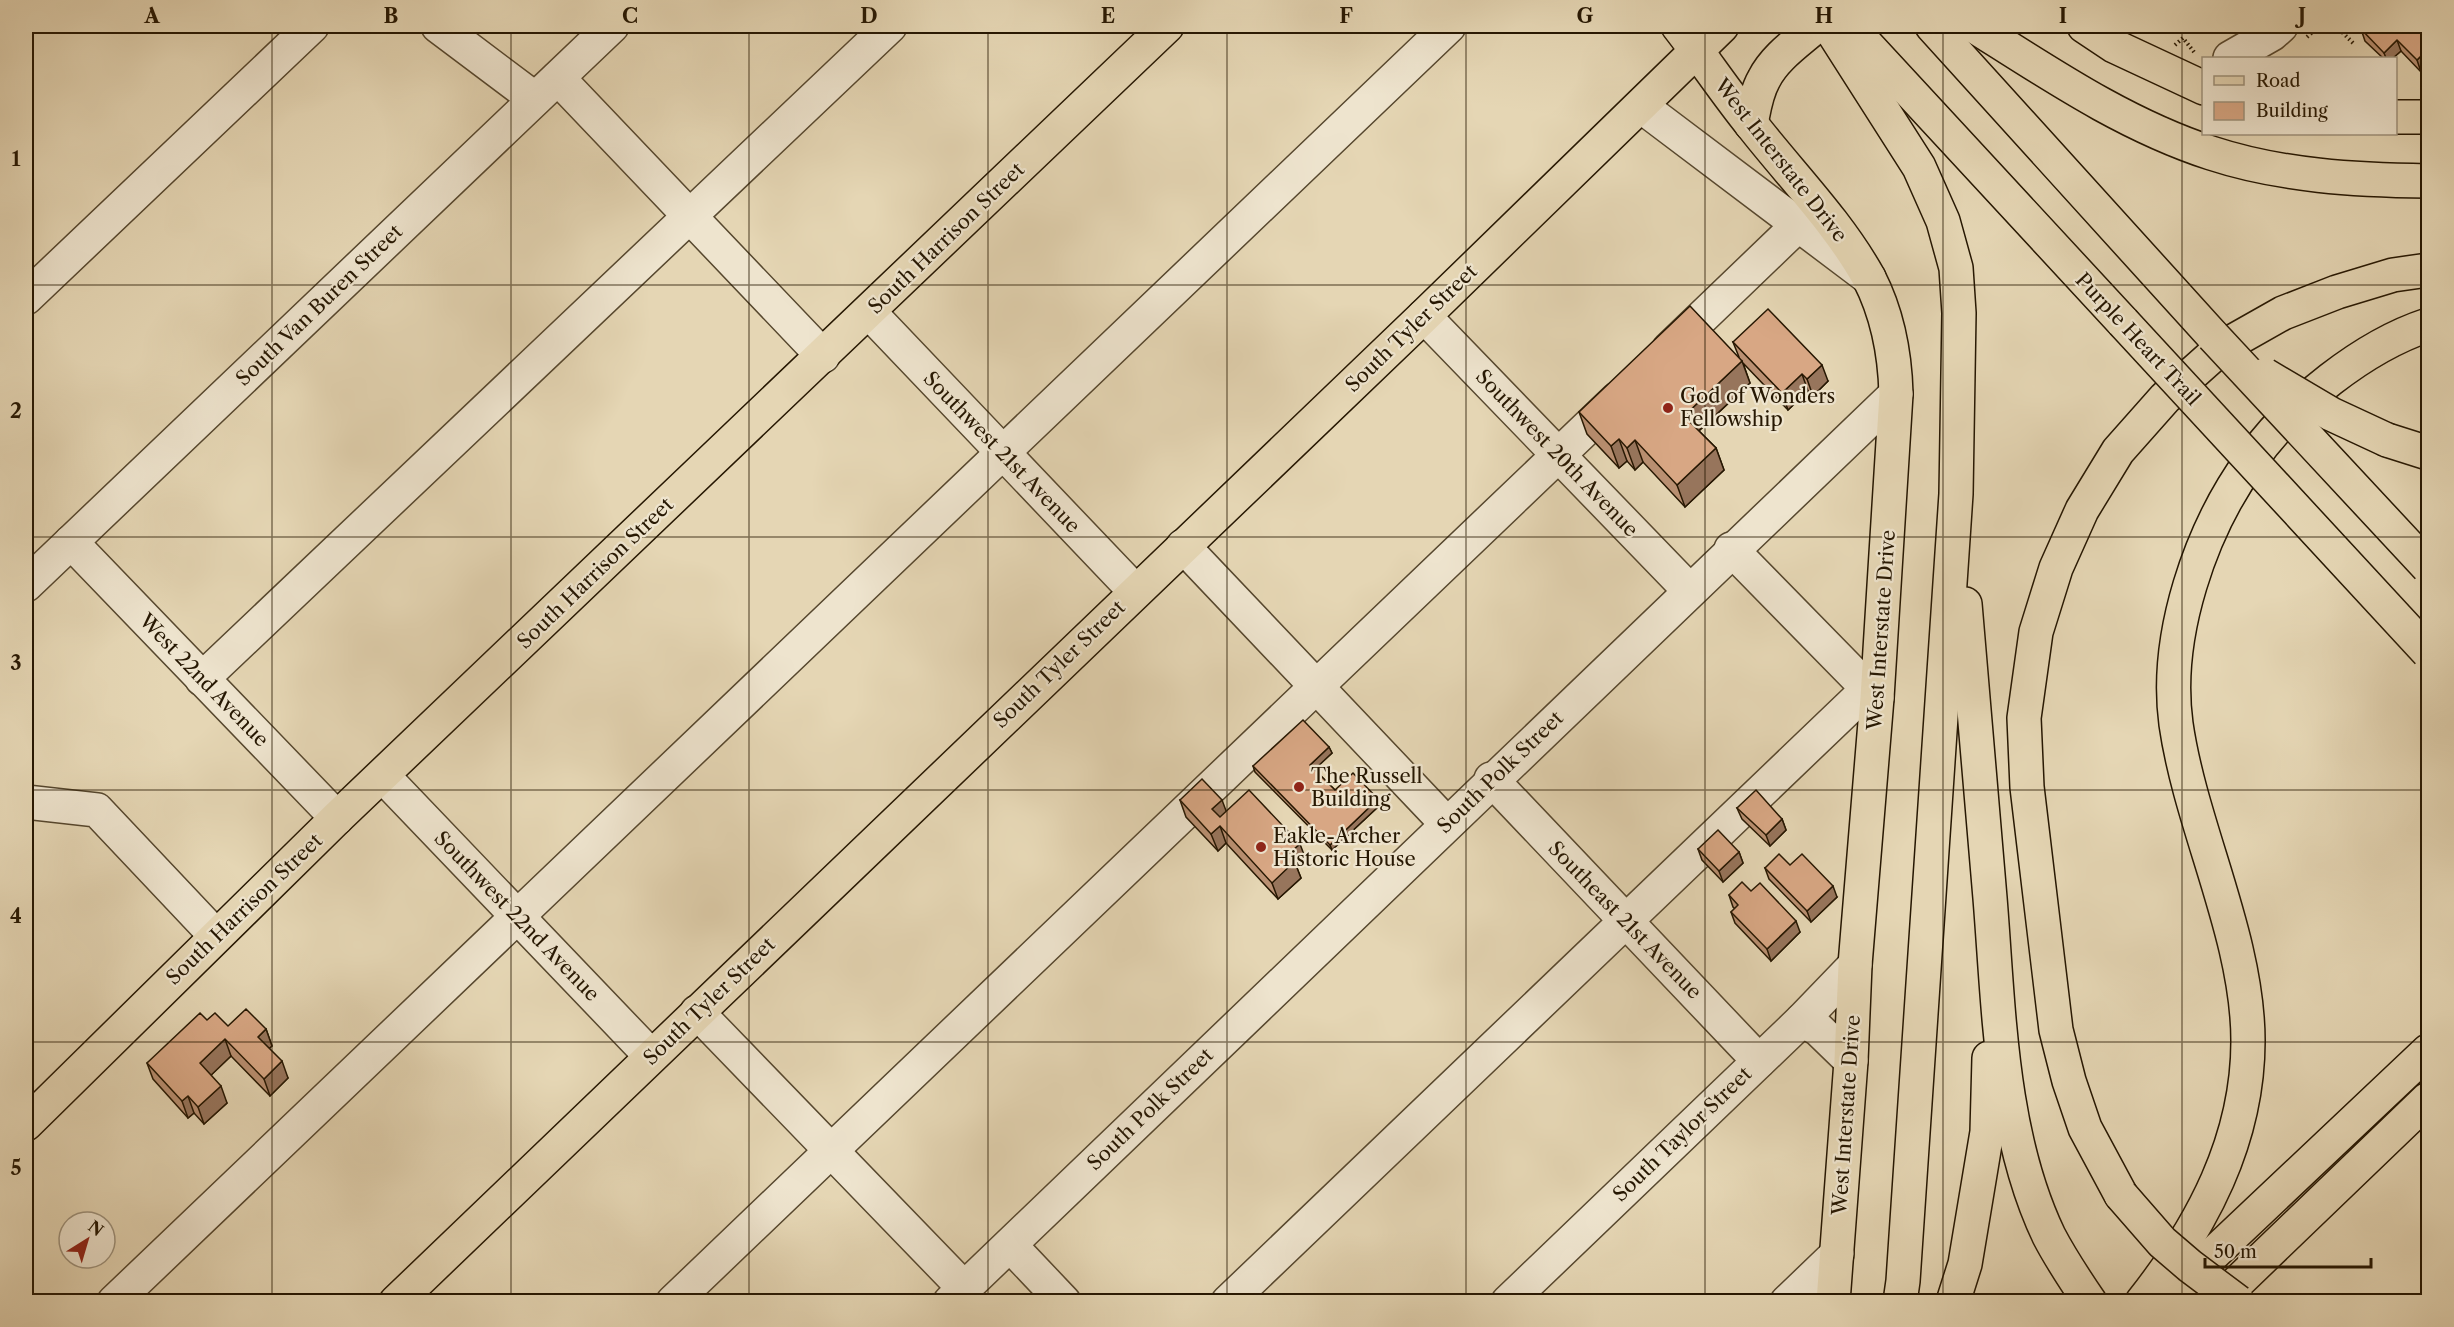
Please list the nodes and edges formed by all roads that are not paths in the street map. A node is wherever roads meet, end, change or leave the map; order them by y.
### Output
1 (312, 26) edge
2 (438, 26) edge
3 (612, 26) edge
4 (890, 26) edge
5 (1167, 26) edge
6 (1449, 26) edge
7 (1722, 26) edge
8 (1816, 26) edge
9 (1829, 26) edge
10 (1848, 26) edge
11 (1974, 26) edge
12 (2084, 26) edge
13 (1934, 28) edge
14 (1687, 38) edge
15 (2274, 39) edge
16 (2232, 57) edge
17 (1876, 74) junction
18 (2198, 74) edge
19 (546, 88) junction
20 (1641, 106) junction
21 (2397, 117) edge
22 (2428, 117) edge
23 (1751, 124) junction
24 (2428, 181) edge
25 (688, 217) junction
26 (1797, 226) junction
27 (2428, 270) edge
28 (1869, 278) junction
29 (26, 298) edge
30 (869, 312) junction
31 (1424, 316) junction
32 (2428, 325) edge
33 (2213, 336) junction
34 (823, 356) junction
35 (1896, 393) junction
36 (1002, 452) junction
37 (2428, 453) edge
38 (1558, 455) junction
39 (1956, 494) junction
40 (71, 542) junction
41 (1183, 546) junction
42 (1731, 549) junction
43 (2428, 567) edge
44 (26, 585) edge
45 (1689, 590) junction
46 (1135, 591) junction
47 (2428, 652) edge
48 (202, 679) junction
49 (1316, 686) junction
50 (1872, 694) junction
51 (383, 776) junction
52 (1491, 779) junction
53 (26, 802) edge
54 (337, 818) junction
55 (1446, 823) junction
56 (516, 915) junction
57 (1991, 915) junction
58 (1624, 920) junction
59 (216, 936) junction
60 (1855, 965) junction
61 (698, 1012) junction
62 (1802, 1020) junction
63 (2428, 1051) edge
64 (651, 1056) junction
65 (1759, 1061) junction
66 (1851, 1061) junction
67 (2428, 1099) edge
68 (26, 1124) edge
69 (832, 1150) junction
70 (1010, 1245) junction
71 (1837, 1254) junction
72 (957, 1295) edge
73 (114, 1302) edge
74 (396, 1302) edge
75 (673, 1302) edge
76 (1064, 1302) edge
77 (1228, 1302) edge
78 (1508, 1302) edge
79 (1787, 1302) edge
80 (1833, 1302) edge
81 (1900, 1302) edge
82 (1953, 1302) edge
83 (2090, 1302) edge
84 (2142, 1302) edge
85 (2163, 1302) edge
86 (2217, 1302) edge
87 (2238, 1302) edge

1 - 29 street
2 - 19 street
3 - 19 street, South Van Buren Street
4 - 25 street
5 - 30 main road, South Harrison Street
6 - 36 street
7 - 14 main road, South Tyler Street
8 - 23 main road
9 - 17 main road
10 - 17 main road, Purple Heart Trail
11 - 24 main road
12 - 18 main road
13 - 33 main road
14 - 20 main road, South Tyler Street
14 - 23 main road, West Interstate Drive
15 - 16 street
17 - 39 main road
17 - 47 main road, Purple Heart Trail, bridge
19 - 25 street
19 - 40 street, South Van Buren Street
20 - 26 street
20 - 31 main road, South Tyler Street
21 - 22 main road
23 - 28 main road, West Interstate Drive
25 - 34 street
25 - 48 street
26 - 28 street
26 - 38 street
27 - 87 main road, bridge
28 - 35 main road, West Interstate Drive
30 - 34 main road, South Harrison Street
30 - 36 street, Southwest 21st Avenue
31 - 38 street, Southwest 20th Avenue
31 - 41 main road, South Tyler Street
32 - 84 main road
33 - 37 main road, bridge
33 - 43 main road, bridge
34 - 51 main road, South Harrison Street
35 - 42 street, South Polk Street
35 - 50 main road, West Interstate Drive
36 - 46 street, Southwest 21st Avenue
36 - 56 street
38 - 45 street, Southwest 20th Avenue
38 - 49 street
39 - 57 main road
39 - 81 main road
40 - 44 street, South Van Buren Street
40 - 48 street, West 22nd Avenue
41 - 46 main road, South Tyler Street
41 - 49 street
42 - 45 street, South Polk Street
42 - 50 street
45 - 52 street, South Polk Street
46 - 61 main road, South Tyler Street
48 - 54 street, West 22nd Avenue
49 - 55 street
49 - 69 street
50 - 58 street
50 - 60 main road, West Interstate Drive
51 - 54 main road, South Harrison Street
51 - 56 street, Southwest 22nd Avenue
52 - 55 street, South Polk Street
52 - 58 street, Southeast 21st Avenue
53 - 59 street
54 - 59 main road, South Harrison Street
55 - 70 street, South Polk Street
56 - 64 street, Southwest 22nd Avenue
56 - 73 street
57 - 82 main road
57 - 83 main road
58 - 65 street, Southeast 21st Avenue
58 - 77 street
59 - 68 main road, South Harrison Street
60 - 62 street, South Taylor Street
60 - 66 main road, West Interstate Drive
61 - 64 main road, South Tyler Street
61 - 69 street
62 - 65 street, South Taylor Street
62 - 66 street
63 - 85 main road
64 - 74 main road, South Tyler Street
65 - 78 street, South Taylor Street
66 - 71 main road, West Interstate Drive
67 - 86 main road
69 - 72 street
69 - 75 street
70 - 72 street, South Polk Street
70 - 76 street
71 - 79 street
71 - 80 main road, West Interstate Drive

